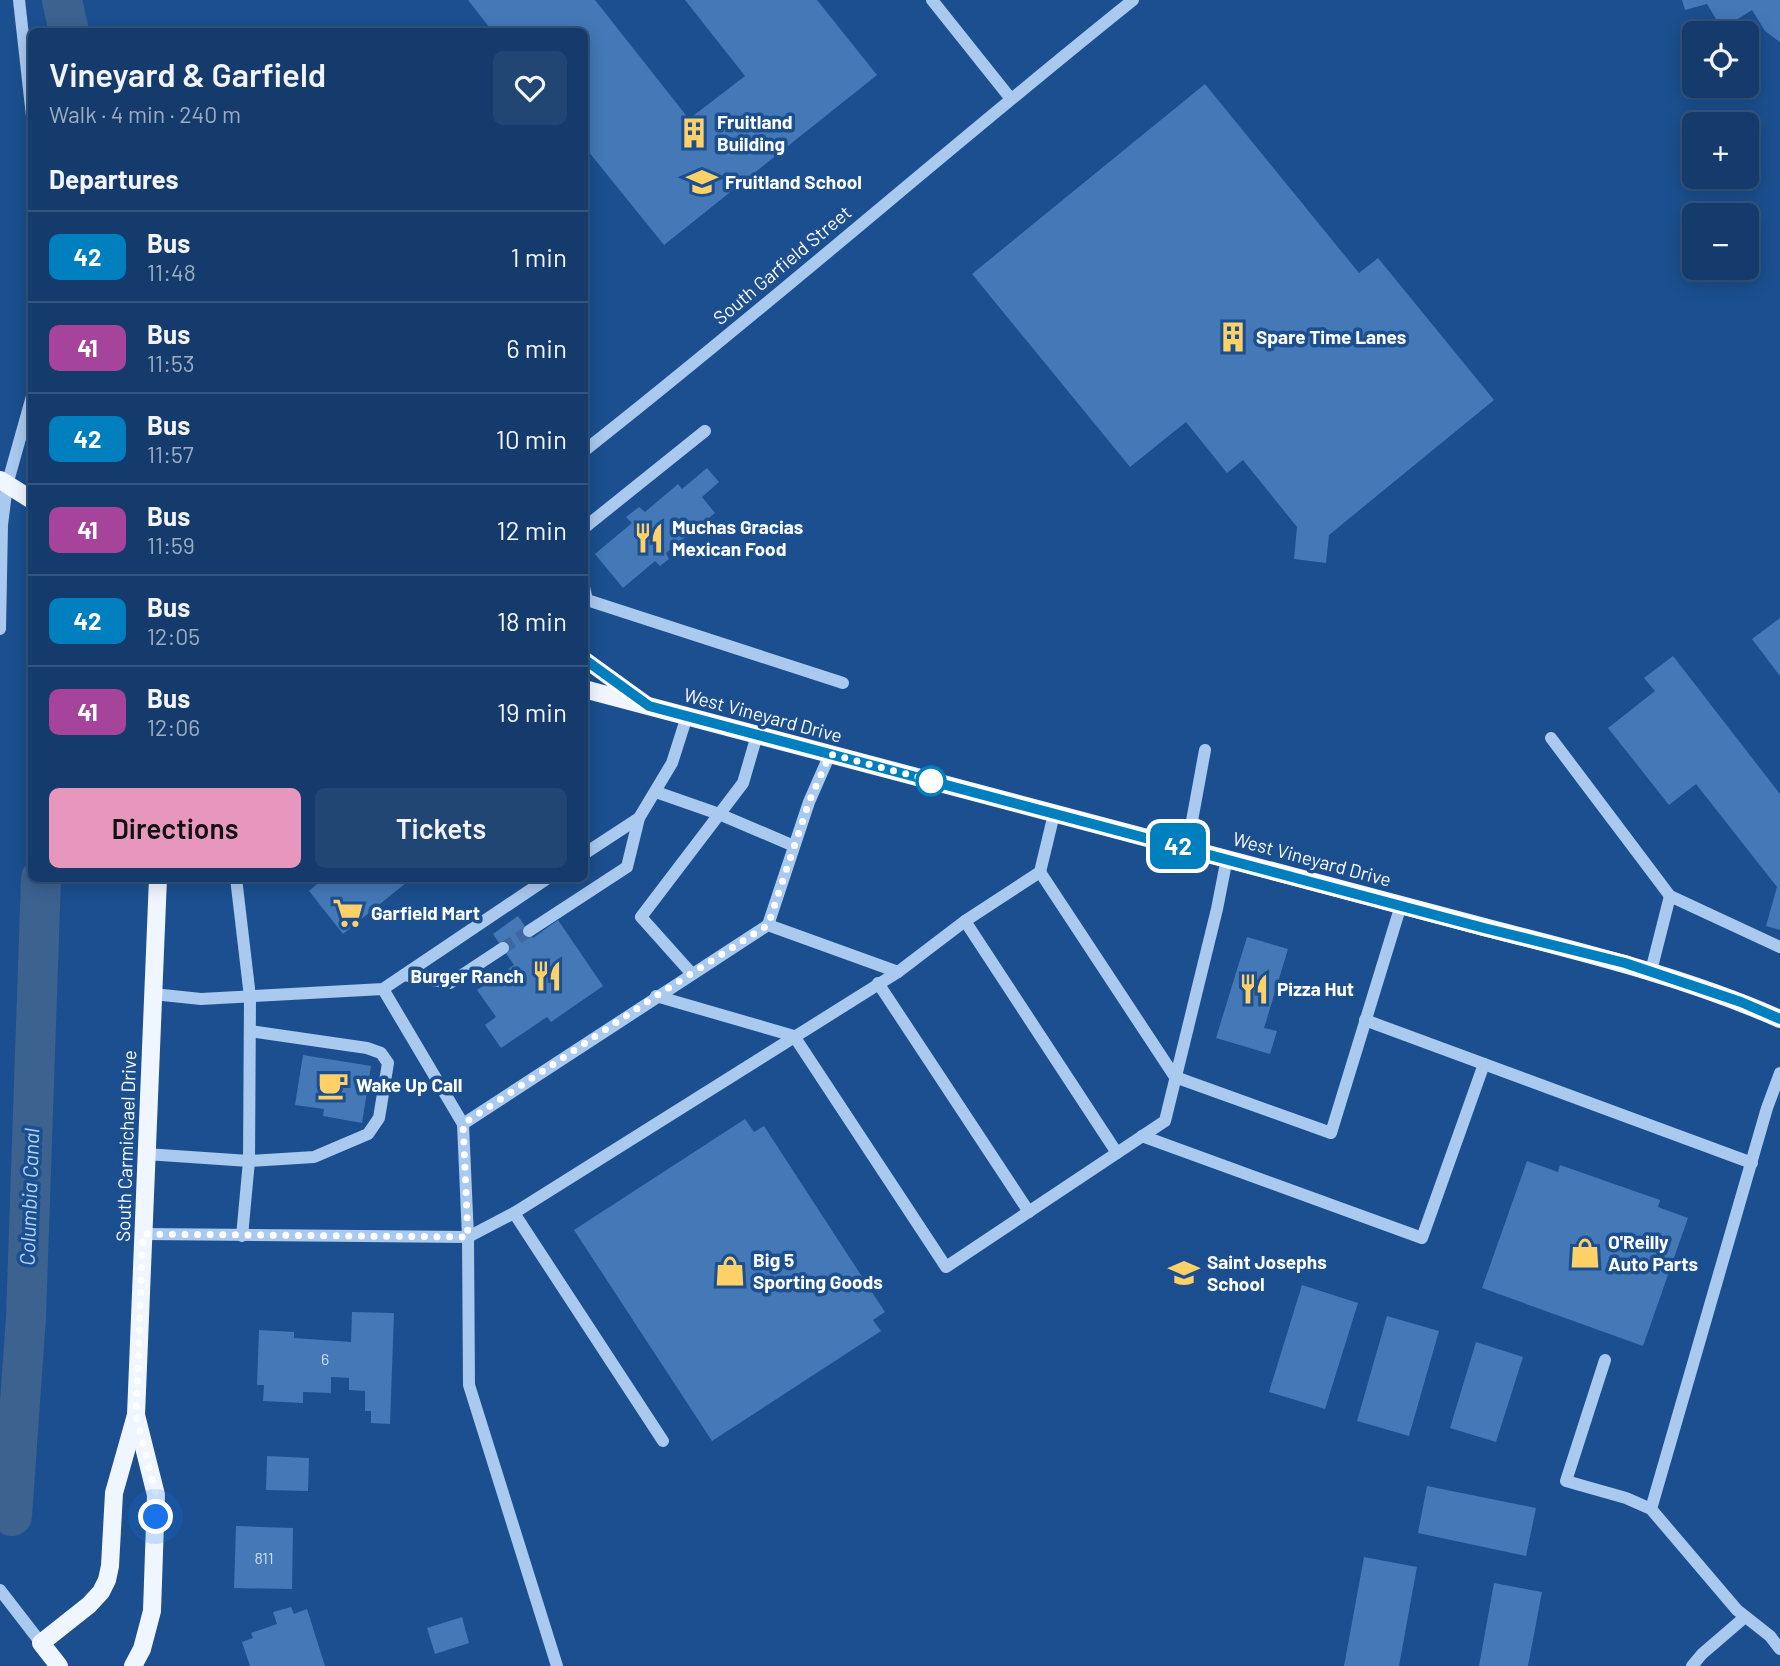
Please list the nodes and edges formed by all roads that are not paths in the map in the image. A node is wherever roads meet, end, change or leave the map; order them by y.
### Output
1 (19, 0) edge
2 (932, 0) edge
3 (1133, 0) edge
4 (28, 80) edge
5 (1011, 99) junction
6 (28, 408) edge
7 (705, 431) dead end
8 (588, 448) edge
9 (3, 482) edge
10 (28, 498) edge
11 (588, 525) edge
12 (588, 600) edge
13 (0, 629) edge
14 (588, 662) edge
15 (843, 683) dead end
16 (588, 690) edge
17 (649, 706) junction
18 (687, 716) junction
19 (757, 735) junction
20 (1551, 738) dead end
21 (1205, 750) dead end
22 (830, 754) junction
23 (656, 792) junction
24 (719, 814) junction
25 (1054, 814) junction
26 (639, 818) junction
27 (794, 846) junction
28 (1187, 848) junction
29 (588, 851) edge
30 (1227, 858) junction
31 (1040, 872) junction
32 (158, 882) edge
33 (236, 882) edge
34 (542, 882) edge
35 (1670, 896) junction
36 (1401, 905) junction
37 (965, 921) junction
38 (768, 925) junction
39 (528, 931) tunnel mouth
40 (1780, 947) edge
41 (503, 948) tunnel mouth
42 (898, 971) junction
43 (1651, 971) junction
44 (692, 974) junction
45 (404, 975) junction
46 (878, 983) junction
47 (383, 989) junction
48 (153, 995) junction
49 (656, 996) junction
50 (250, 997) junction
51 (1780, 1019) edge
52 (1365, 1020) junction
53 (250, 1031) junction
54 (794, 1036) junction
55 (1484, 1064) junction
56 (1780, 1073) edge
57 (1175, 1077) junction
58 (463, 1124) junction
59 (1142, 1136) junction
60 (1117, 1153) junction
61 (146, 1154) junction
62 (249, 1161) junction
63 (1752, 1163) junction
64 (1029, 1212) junction
65 (514, 1213) junction
66 (143, 1234) junction
67 (242, 1236) junction
68 (468, 1237) junction
69 (1605, 1360) dead end
70 (136, 1415) junction
71 (663, 1441) dead end
72 (1651, 1509) junction
73 (0, 1590) edge
74 (1745, 1617) junction
75 (41, 1643) junction
76 (1780, 1649) edge
77 (59, 1666) edge
78 (133, 1666) edge
79 (557, 1666) edge
80 (1692, 1666) edge

1 - 4 street
2 - 5 street
3 - 5 street, South Garfield Street
5 - 8 street, South Garfield Street
6 - 9 street
7 - 11 street
9 - 10 main road
9 - 13 street
12 - 15 street
14 - 17 street
16 - 17 main road, West Vineyard Drive
17 - 18 main road, West Vineyard Drive
18 - 19 main road, West Vineyard Drive
18 - 23 street
19 - 22 main road, West Vineyard Drive
19 - 24 street
20 - 35 street
21 - 28 street
22 - 25 main road, West Vineyard Drive
22 - 27 street
23 - 24 street
23 - 26 street
24 - 27 street
24 - 44 street
25 - 28 main road, West Vineyard Drive
25 - 31 street
26 - 29 street
26 - 39 street
27 - 38 street
28 - 30 main road, West Vineyard Drive
30 - 36 main road, West Vineyard Drive
30 - 57 street
31 - 37 street
31 - 57 street
32 - 48 main road, South Carmichael Drive
33 - 50 street
34 - 45 street
35 - 40 street
35 - 43 street
36 - 43 main road, West Vineyard Drive
36 - 52 street
37 - 42 street
37 - 60 street
38 - 42 street
38 - 44 street
41 - 45 street
42 - 46 street
43 - 51 main road, West Vineyard Drive
44 - 49 street
45 - 47 street
46 - 54 street
46 - 64 street
47 - 50 street
47 - 58 street
48 - 50 street
48 - 61 main road, South Carmichael Drive
49 - 54 street
49 - 58 street
50 - 53 street
52 - 55 street
52 - 57 street
53 - 62 street
53 - 62 street
54 - 64 street
54 - 65 street
55 - 59 street
55 - 63 street
56 - 63 street
57 - 59 street
58 - 68 street
59 - 60 street
60 - 64 street
61 - 62 street
61 - 66 main road, South Carmichael Drive
62 - 67 street
63 - 72 street
65 - 68 street
65 - 71 street
66 - 67 street
66 - 70 main road, South Carmichael Drive
67 - 68 street
68 - 79 street
69 - 72 street
70 - 75 main road, South Carmichael Drive
70 - 78 main road, South Carmichael Drive
72 - 74 street
73 - 75 street
74 - 76 street
74 - 80 street
75 - 77 main road

